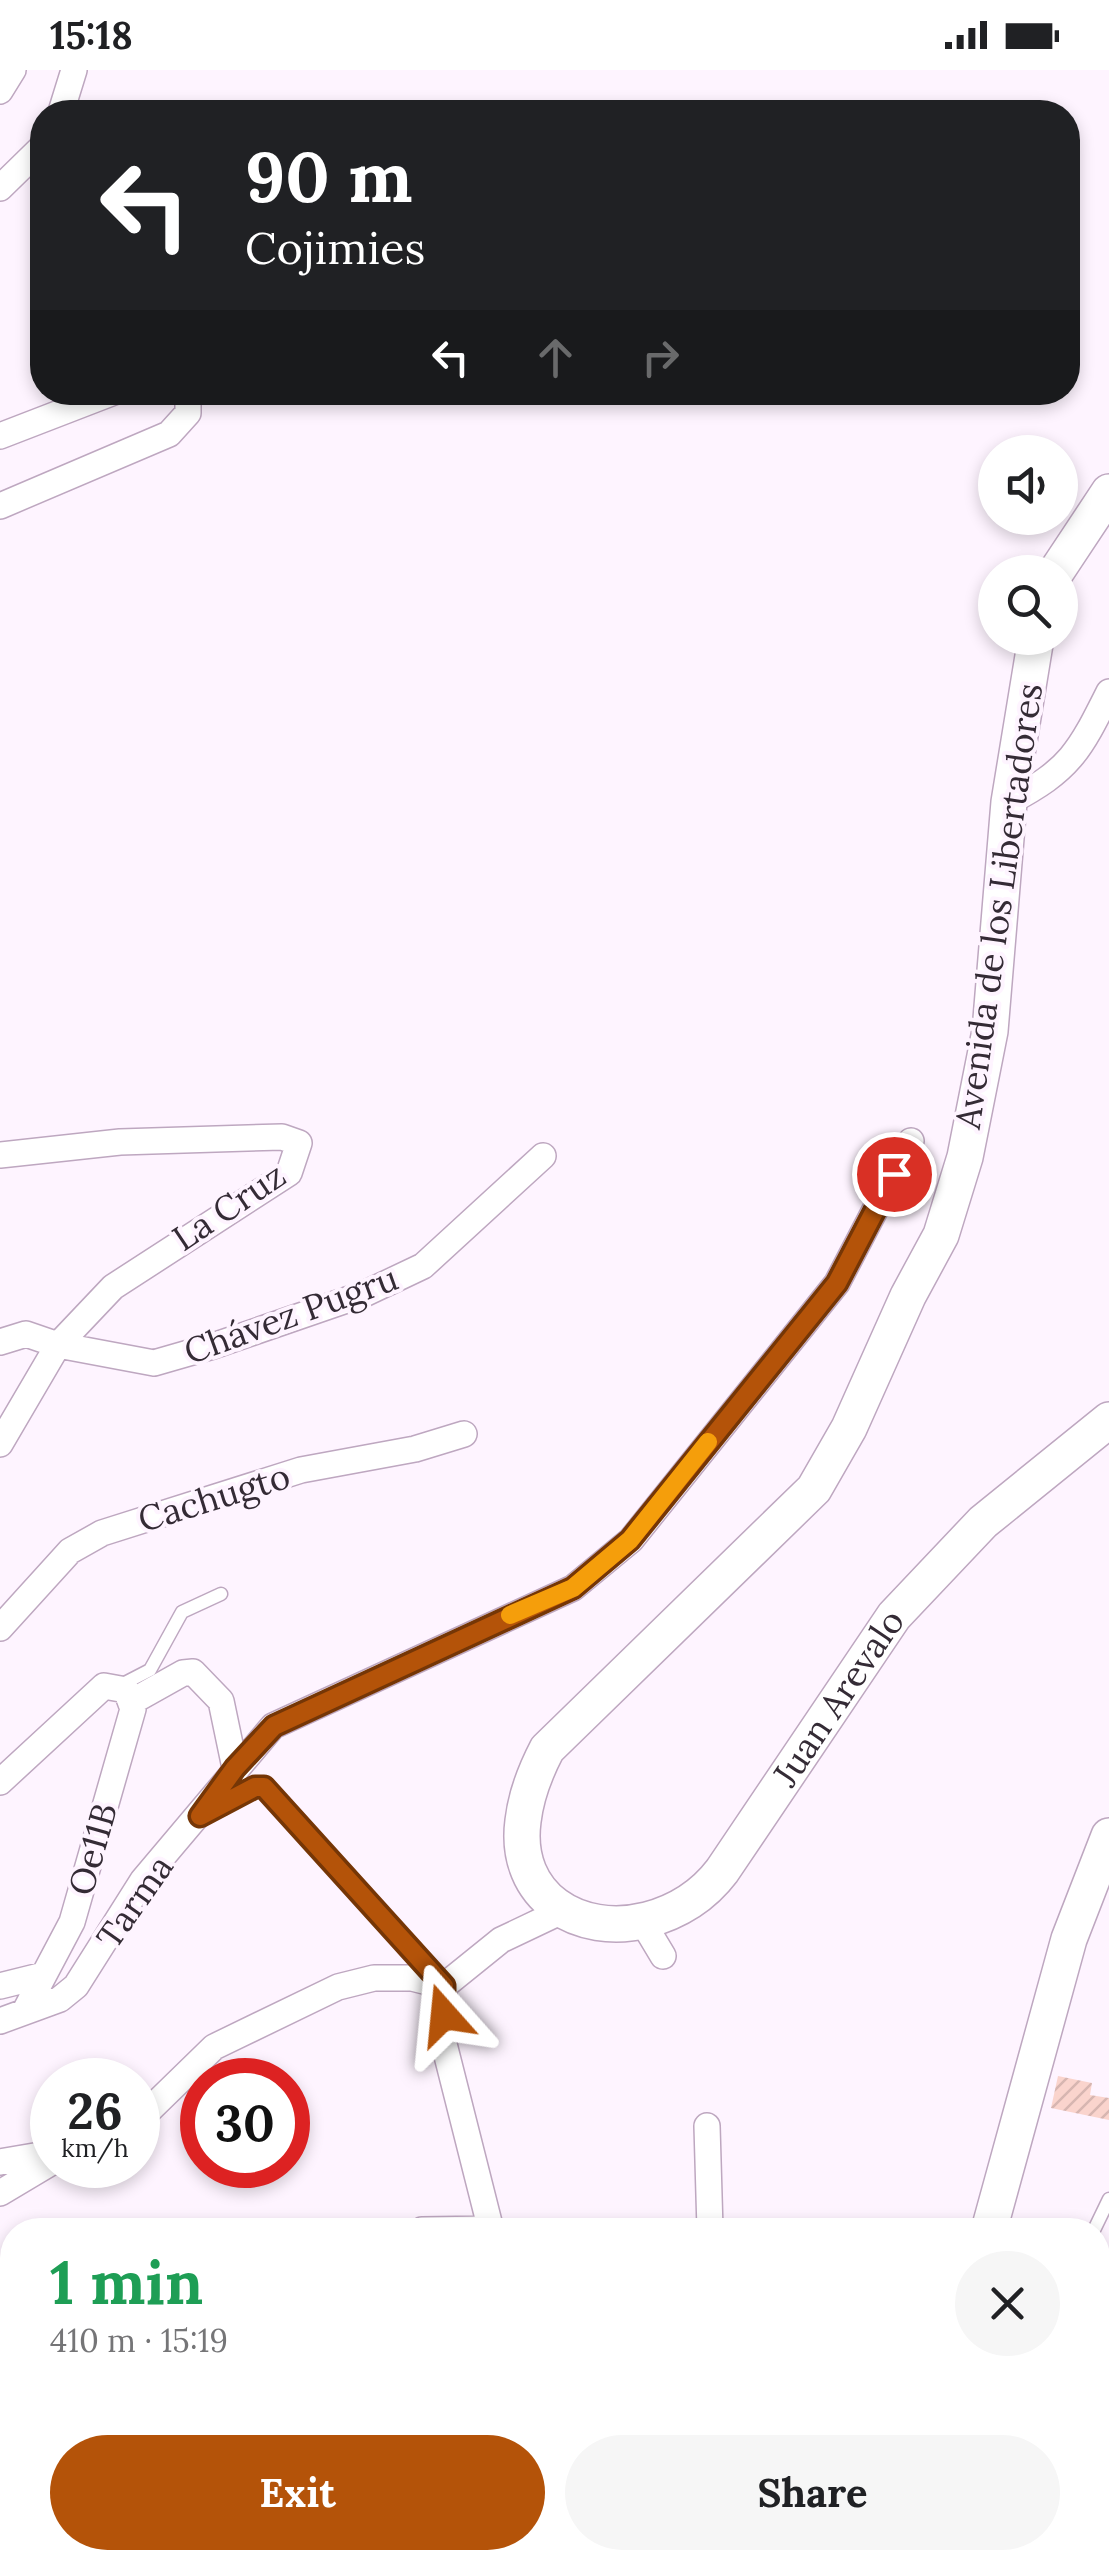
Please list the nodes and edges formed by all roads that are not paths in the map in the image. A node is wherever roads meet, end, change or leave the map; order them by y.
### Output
1 (12, 70) edge
2 (74, 70) edge
3 (0, 92) edge
4 (65, 100) edge
5 (30, 159) edge
6 (0, 188) edge
7 (80, 405) edge
8 (188, 405) edge
9 (0, 436) edge
10 (1109, 492) edge
11 (0, 506) edge
12 (1067, 555) edge
13 (1033, 655) edge
14 (1109, 692) edge
15 (1009, 802) junction
16 (911, 1141) dead end
17 (0, 1155) edge
18 (543, 1156) dead end
19 (0, 1342) edge
20 (58, 1345) junction
21 (1109, 1420) edge
22 (464, 1434) dead end
23 (0, 1444) edge
24 (221, 1594) dead end
25 (0, 1628) edge
26 (126, 1693) junction
27 (235, 1768) junction
28 (0, 1782) edge
29 (200, 1816) junction
30 (1109, 1836) edge
31 (562, 1911) junction
32 (642, 1921) junction
33 (664, 1956) dead end
34 (44, 1975) junction
35 (0, 1986) edge
36 (444, 1986) junction
37 (26, 2009) junction
38 (0, 2020) edge
39 (160, 2100) edge
40 (708, 2126) dead end
41 (30, 2157) edge
42 (0, 2162) edge
43 (30, 2175) edge
44 (0, 2193) edge
45 (488, 2218) edge
46 (710, 2218) edge
47 (992, 2218) edge

1 - 3 street
2 - 4 street
5 - 6 street
7 - 9 street
8 - 11 street
10 - 12 street
13 - 15 street, Avenida de los Libertadores
14 - 15 street
15 - 31 street, Avenida de los Libertadores
16 - 27 street, Tarma
17 - 20 street, La Cruz
18 - 20 street, Chávez Pugru
19 - 20 street, Chávez Pugru
20 - 23 street
21 - 32 street, Juan Arevalo
22 - 25 street, Cachugto
24 - 26 lane
26 - 27 street
26 - 28 street
26 - 34 street, Oe11B
27 - 29 street, Tarma
29 - 36 lane
29 - 37 street, Tarma
30 - 47 street
31 - 32 street, Juan Arevalo
31 - 36 street
32 - 33 street
34 - 35 street
34 - 37 street, Oe11B
36 - 39 street
36 - 45 street
37 - 38 street, Tarma
40 - 46 street
41 - 42 street
43 - 44 street

